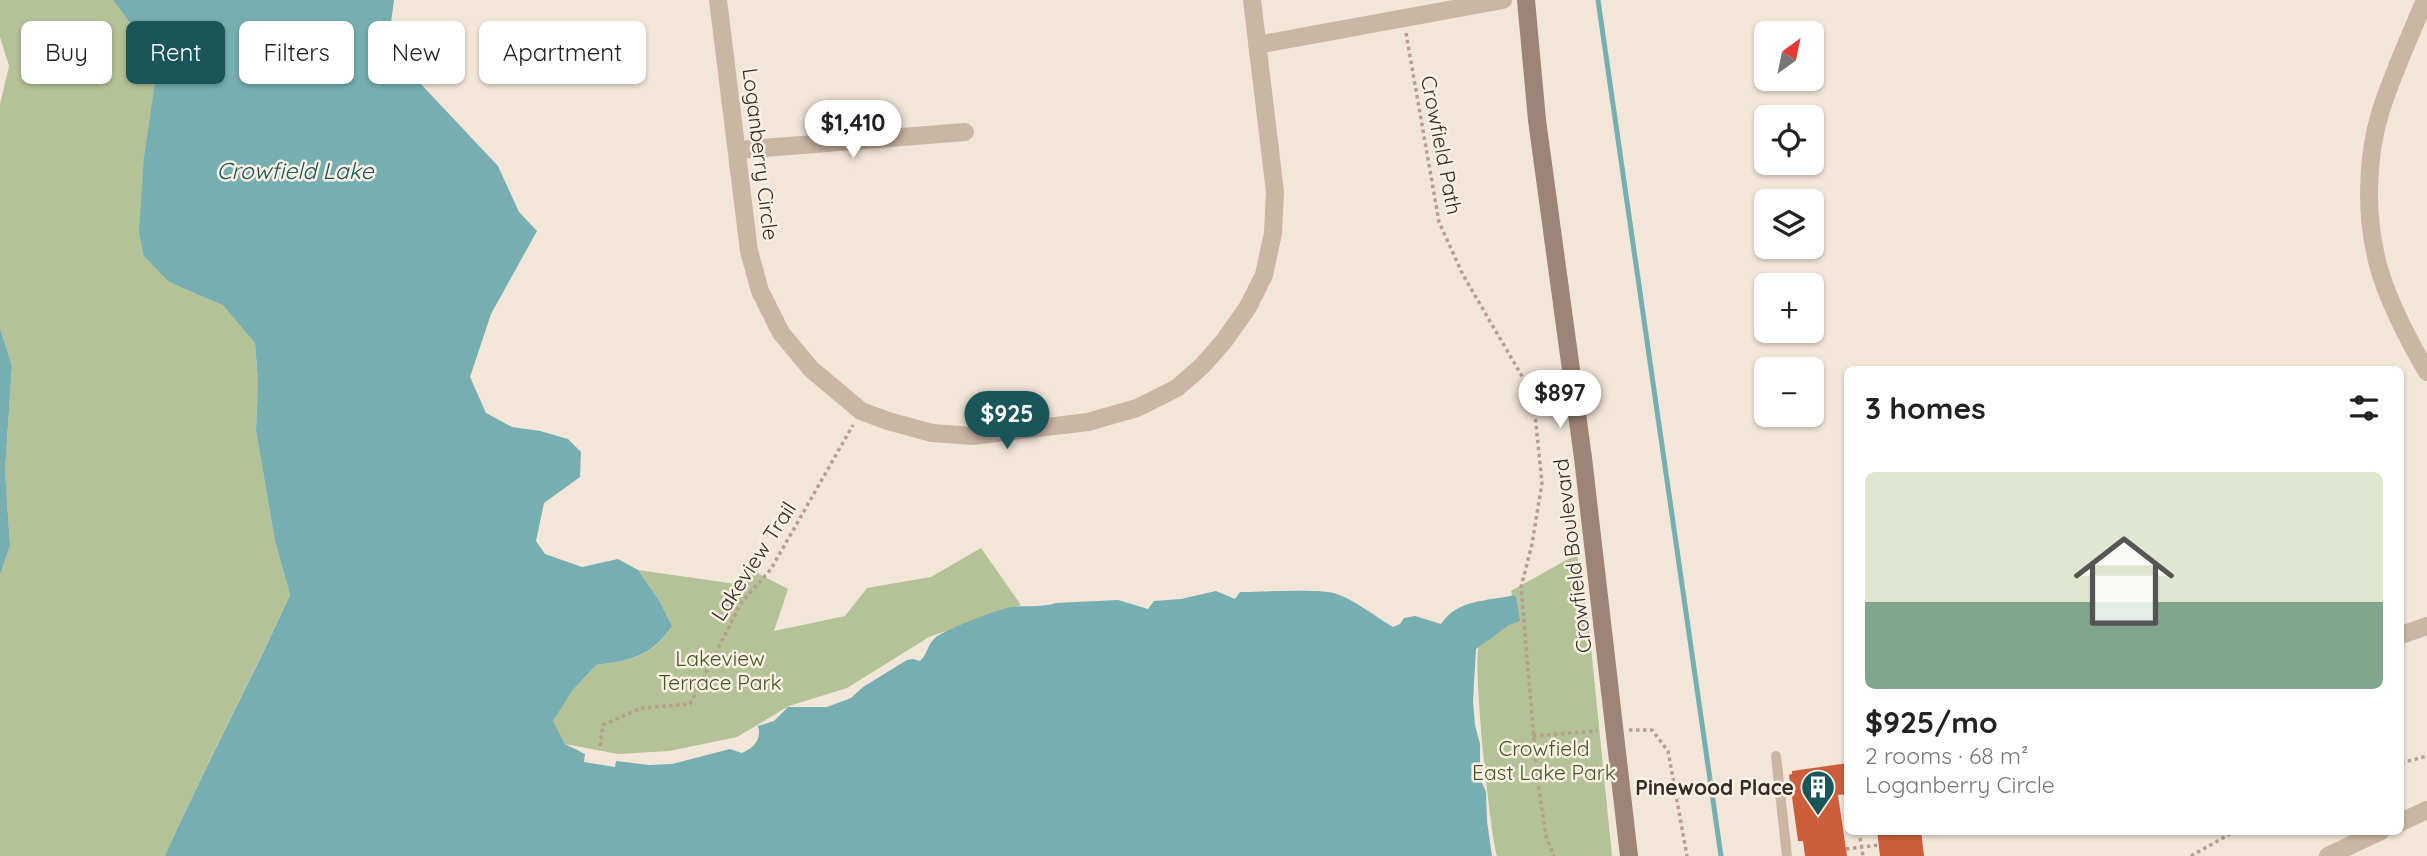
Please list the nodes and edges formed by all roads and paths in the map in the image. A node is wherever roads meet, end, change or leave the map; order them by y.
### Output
1 (718, 0) edge
2 (1252, 0) edge
3 (1503, 0) edge
4 (1526, 0) edge
5 (2425, 0) edge
6 (1403, 18) junction
7 (2421, 28) edge
8 (1257, 45) junction
9 (965, 132) dead end
10 (738, 150) junction
11 (2427, 372) edge
12 (861, 411) junction
13 (2427, 626) edge
14 (2404, 634) edge
15 (600, 746) dead end
16 (1776, 756) dead end
17 (2427, 756) edge
18 (2404, 762) edge
19 (2427, 810) edge
20 (2404, 821) edge
21 (1860, 835) edge
22 (2228, 835) edge
23 (2373, 835) edge
24 (1879, 845) dead end
25 (1861, 847) junction
26 (1846, 849) dead end
27 (1554, 856) edge
28 (1629, 856) edge
29 (1787, 856) edge
30 (1863, 856) edge
31 (2191, 856) edge
32 (2328, 856) edge

1 - 10 street, Loganberry Circle
2 - 8 street, Loganberry Circle
3 - 6 street
4 - 28 main road, Crowfield Boulevard
5 - 7 street
6 - 8 street
6 - 27 path, Crowfield Path
7 - 11 street
8 - 12 street, Loganberry Circle
9 - 10 street
10 - 12 street, Loganberry Circle
12 - 15 path, Lakeview Trail
13 - 14 street
16 - 29 lane
17 - 18 path
19 - 20 street
21 - 25 path
22 - 31 path
23 - 32 street
24 - 25 path
25 - 26 path
25 - 30 path

